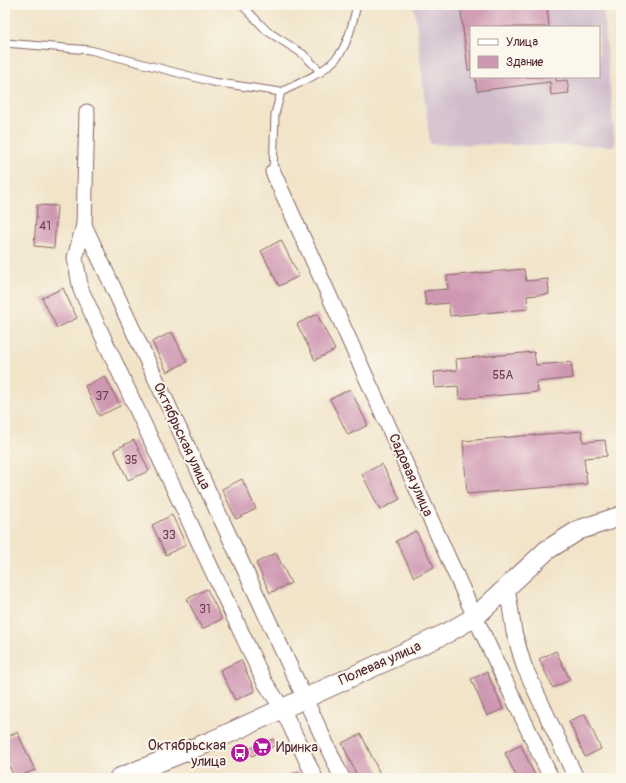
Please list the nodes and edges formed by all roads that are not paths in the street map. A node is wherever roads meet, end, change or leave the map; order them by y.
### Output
1 (242, 5) edge
2 (357, 5) edge
3 (5, 43) edge
4 (321, 72) junction
5 (281, 92) junction
6 (87, 112) dead end
7 (273, 172) joint
8 (84, 225) junction
9 (621, 516) edge
10 (507, 587) junction
11 (475, 617) junction
12 (305, 697) junction
13 (282, 708) junction
14 (119, 778) edge
15 (315, 778) edge
16 (342, 778) edge
17 (551, 778) edge
18 (576, 778) edge

1 - 4 lane
2 - 4 lane
3 - 5 lane
4 - 5 lane
5 - 7 lane
6 - 8 street, Октябрьская улица
7 - 11 street, Садовая улица
8 - 12 street, Октябрьская улица
8 - 13 street, Октябрьская улица
9 - 10 street, Полевая улица
10 - 11 street, Полевая улица
10 - 18 street
11 - 12 street, Полевая улица
11 - 17 street, Садовая улица
12 - 13 street, Полевая улица
12 - 16 street, Октябрьская улица
13 - 14 street, Полевая улица
13 - 15 street, Октябрьская улица

